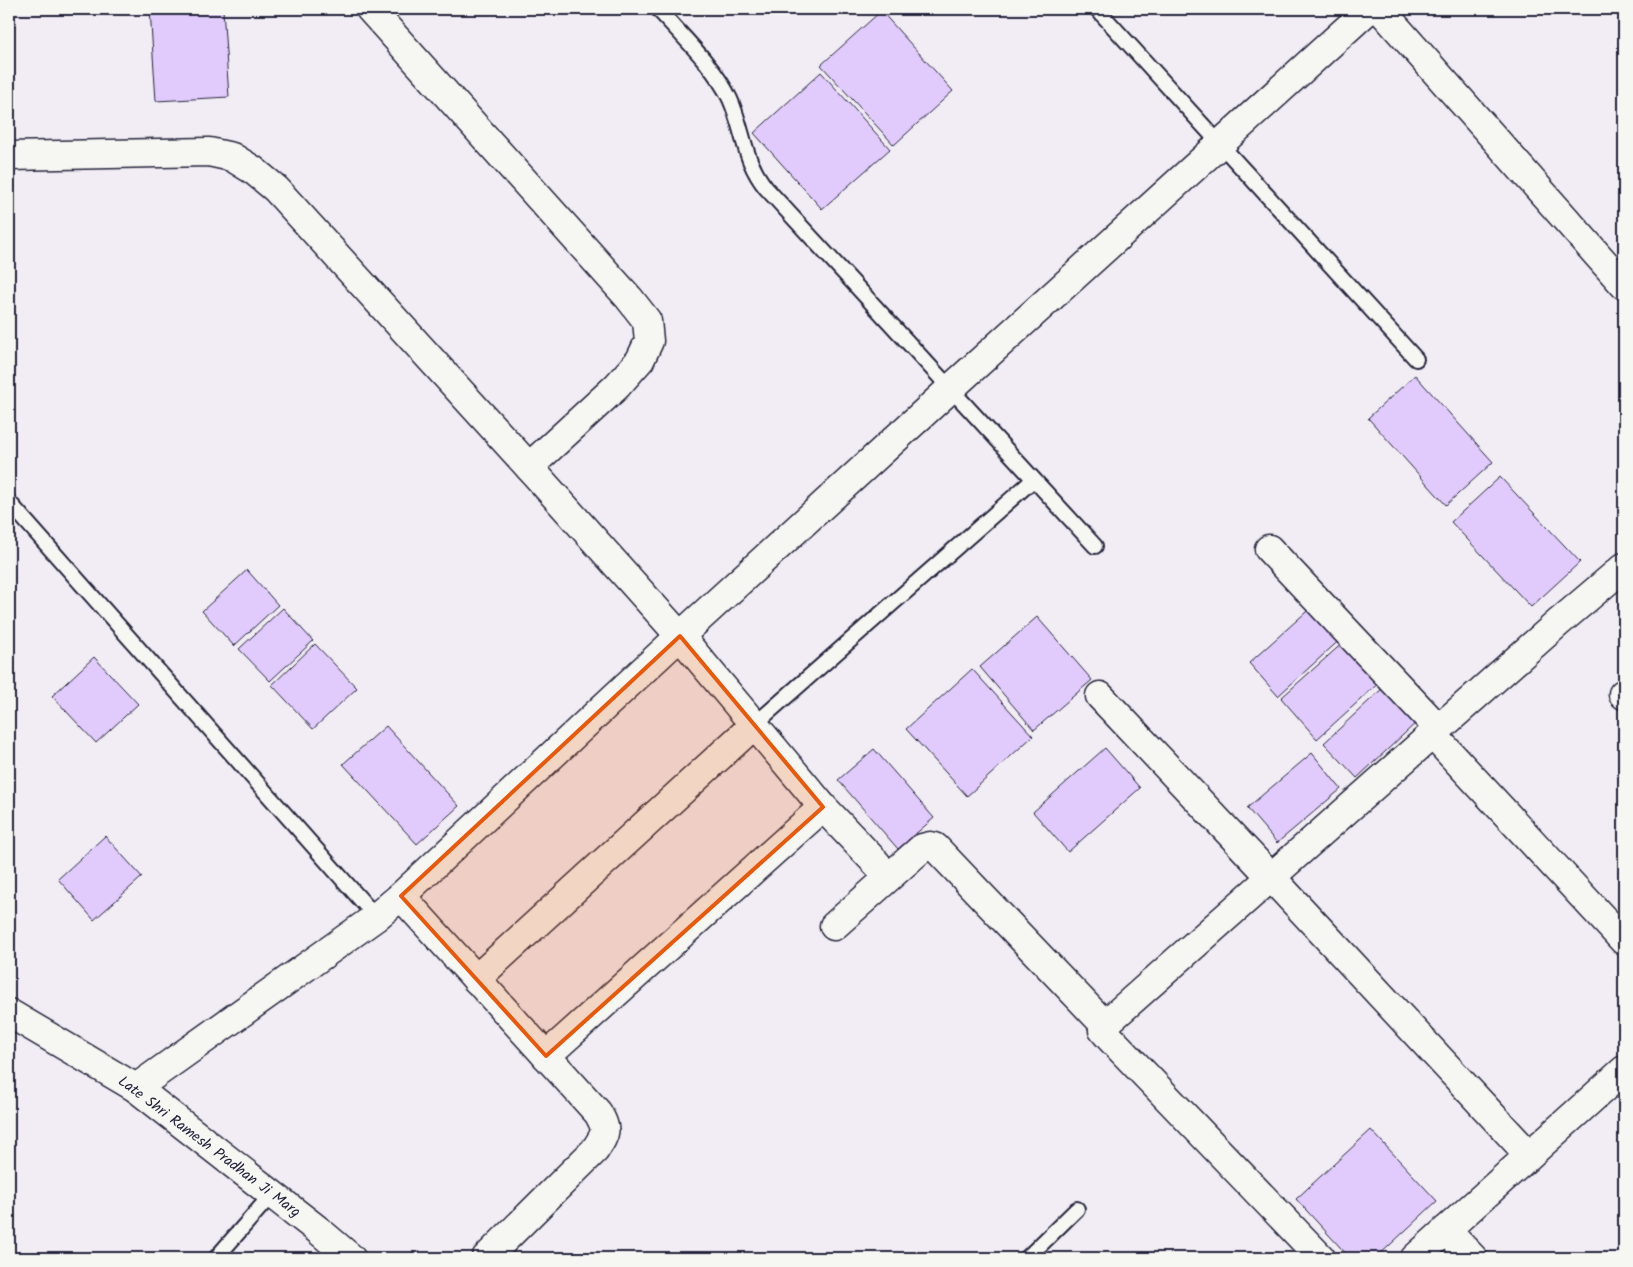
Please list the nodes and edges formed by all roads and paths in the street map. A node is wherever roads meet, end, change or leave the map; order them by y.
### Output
1 (370, 9) edge
2 (658, 9) edge
3 (1097, 9) edge
4 (1369, 9) edge
5 (1380, 9) edge
6 (1220, 144) junction
7 (9, 156) edge
8 (1624, 285) edge
9 (1416, 359) dead end
10 (950, 389) junction
11 (529, 467) junction
12 (1033, 480) junction
13 (9, 502) edge
14 (1095, 546) dead end
15 (1269, 549) dead end
16 (1624, 567) edge
17 (680, 636) junction
18 (1100, 696) dead end
19 (754, 725) junction
20 (1436, 732) junction
21 (823, 807) junction
22 (877, 864) dead end
23 (1272, 878) junction
24 (401, 896) junction
25 (376, 917) junction
26 (834, 926) dead end
27 (1624, 941) edge
28 (476, 979) junction
29 (9, 1013) edge
30 (1104, 1025) junction
31 (546, 1056) junction
32 (1624, 1070) edge
33 (136, 1088) junction
34 (1529, 1155) junction
35 (272, 1194) junction
36 (1077, 1209) dead end
37 (1446, 1230) junction
38 (216, 1258) edge
39 (352, 1258) edge
40 (486, 1258) edge
41 (1027, 1258) edge
42 (1321, 1258) edge
43 (1414, 1258) edge
44 (1473, 1258) edge

1 - 11 street
2 - 10 lane
3 - 6 lane
4 - 6 street
5 - 8 street
6 - 9 lane
6 - 10 street
7 - 11 street
10 - 12 lane
10 - 17 street
11 - 17 street
12 - 14 lane
12 - 19 lane
13 - 25 lane
15 - 20 street
16 - 20 street
17 - 19 street
17 - 24 street
18 - 23 street
19 - 21 street
19 - 28 street
20 - 23 street
20 - 27 street
21 - 22 street
21 - 31 street
23 - 30 street
23 - 34 street
24 - 25 street
24 - 28 street
25 - 33 street
26 - 30 street
28 - 31 street
29 - 33 street, Late Shri Ramesh Pradhan Ji Marg
30 - 42 street
31 - 40 street
32 - 34 street
33 - 35 street, Late Shri Ramesh Pradhan Ji Marg
34 - 37 street
35 - 38 lane
35 - 39 street, Late Shri Ramesh Pradhan Ji Marg
36 - 41 lane
37 - 43 street
37 - 44 street

